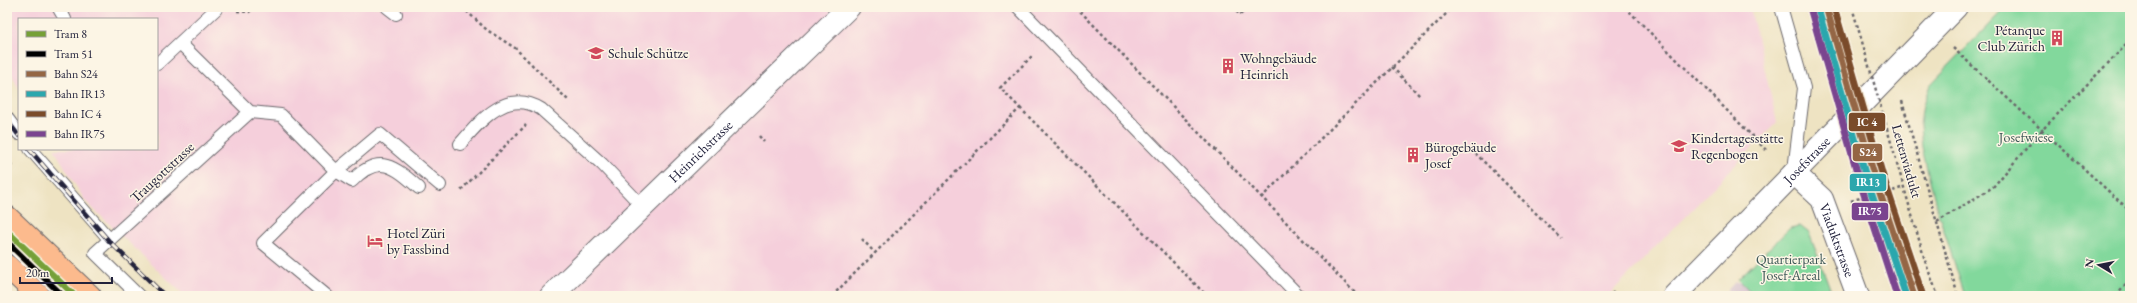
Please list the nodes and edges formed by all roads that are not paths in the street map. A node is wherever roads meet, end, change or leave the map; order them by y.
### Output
1 (58, 7) edge
2 (214, 7) edge
3 (849, 7) edge
4 (1018, 7) edge
5 (1781, 7) edge
6 (1956, 7) edge
7 (64, 18) edge
8 (180, 43) junction
9 (158, 63) edge
10 (250, 112) junction
11 (7, 118) edge
12 (18, 133) edge
13 (460, 144) dead end
14 (31, 150) edge
15 (336, 171) junction
16 (1794, 173) junction
17 (440, 185) road end
18 (419, 188) dead end
19 (643, 207) junction
20 (7, 217) edge
21 (110, 240) junction
22 (7, 242) edge
23 (7, 266) edge
24 (39, 296) edge
25 (64, 296) edge
26 (90, 296) edge
27 (140, 296) edge
28 (327, 296) edge
29 (551, 296) edge
30 (1300, 296) edge
31 (1674, 296) edge
32 (1858, 296) edge

1 - 7 lane
2 - 8 lane
3 - 19 street, Heinrichstrasse
4 - 30 lane
5 - 16 lane
6 - 16 street, Josefstrasse
8 - 9 lane
8 - 10 lane
10 - 15 lane
10 - 21 lane, Traugottstrasse
11 - 12 lane
13 - 19 lane
14 - 21 lane
15 - 17 lane
15 - 18 lane
15 - 28 lane
16 - 31 street, Josefstrasse
16 - 32 street, Viaduktstrasse
19 - 29 street, Heinrichstrasse
20 - 26 main road
21 - 27 lane, Traugottstrasse
22 - 25 lane
23 - 24 main road

